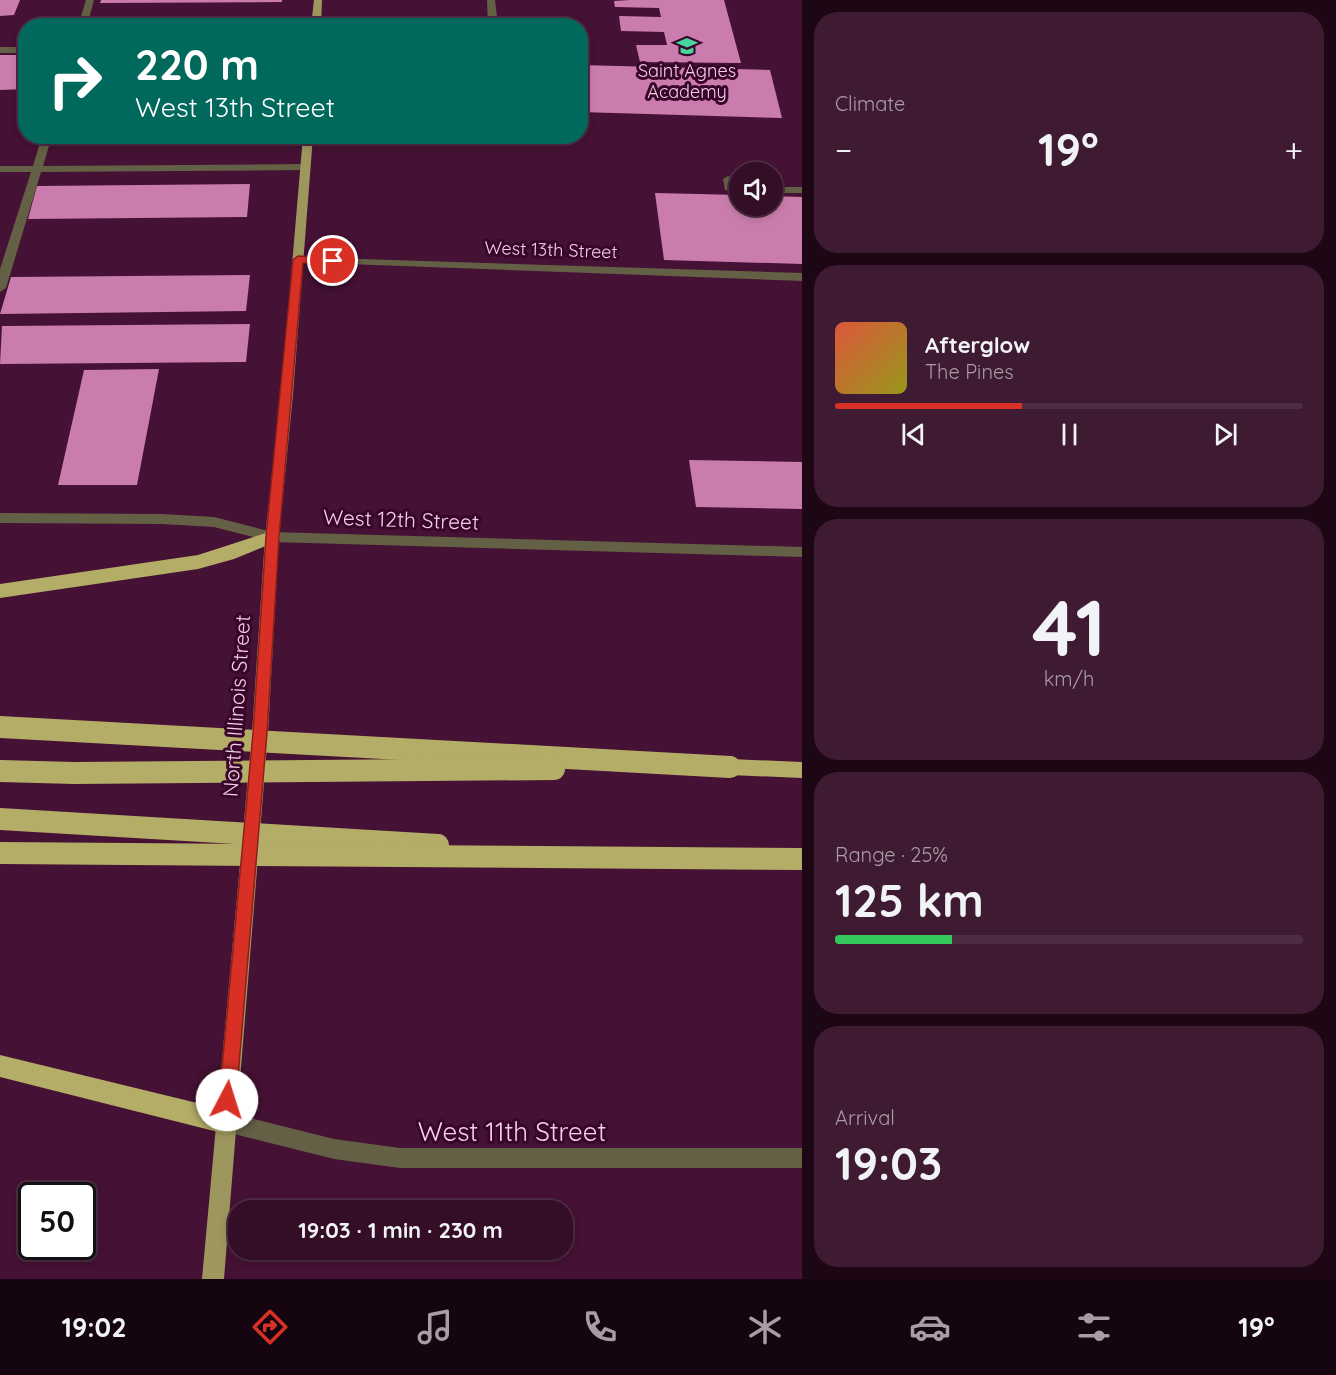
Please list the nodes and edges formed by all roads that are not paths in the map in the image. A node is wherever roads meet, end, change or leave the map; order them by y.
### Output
1 (90, 0) edge
2 (318, 0) edge
3 (491, 0) edge
4 (84, 18) edge
5 (317, 18) edge
6 (492, 18) edge
7 (0, 50) edge
8 (18, 50) edge
9 (44, 144) edge
10 (307, 144) edge
11 (306, 167) junction
12 (0, 168) edge
13 (37, 168) junction
14 (728, 179) dead end
15 (729, 188) edge
16 (783, 190) edge
17 (802, 190) edge
18 (298, 260) junction
19 (802, 277) edge
20 (0, 288) edge
21 (0, 518) edge
22 (272, 537) junction
23 (802, 552) edge
24 (0, 591) edge
25 (0, 727) edge
26 (730, 767) junction
27 (802, 770) edge
28 (0, 771) edge
29 (0, 819) edge
30 (0, 853) edge
31 (666, 858) junction
32 (802, 859) edge
33 (0, 1066) edge
34 (226, 1122) junction
35 (802, 1158) edge
36 (213, 1279) edge

1 - 4 street
2 - 5 main road
3 - 6 street
7 - 8 street
9 - 13 street
10 - 11 main road, North Illinois Street
11 - 13 street
11 - 18 main road, North Illinois Street
12 - 13 street
13 - 20 street
14 - 15 street
16 - 17 street
18 - 19 street, West 13th Street
18 - 22 main road, North Illinois Street
21 - 22 street, West 12th Street
22 - 23 street, West 12th Street
22 - 24 highway
22 - 34 main road, North Illinois Street
25 - 26 highway, bridge
26 - 27 highway
26 - 28 highway, bridge
29 - 31 highway, bridge
30 - 31 highway, bridge
31 - 32 highway, bridge
33 - 34 highway
34 - 35 street, West 11th Street
34 - 36 main road, North Illinois Street

